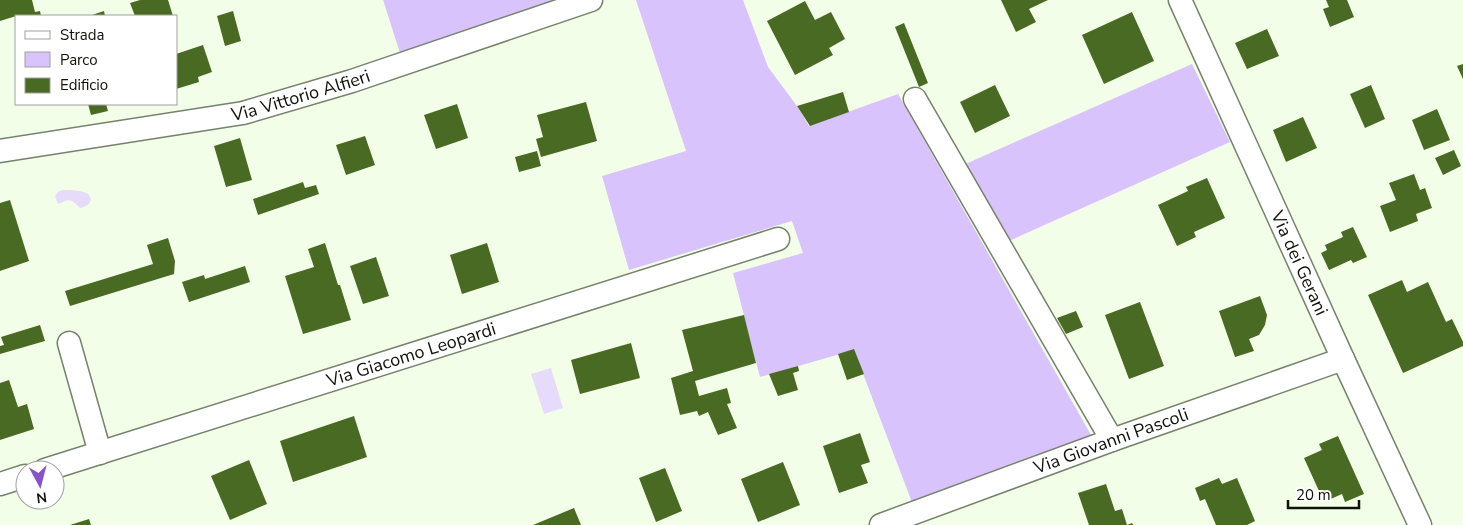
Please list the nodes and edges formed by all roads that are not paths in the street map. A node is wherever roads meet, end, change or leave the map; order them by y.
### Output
1 (591, 0) edge
2 (1180, 0) edge
3 (915, 99) dead end
4 (0, 151) edge
5 (778, 239) dead end
6 (69, 343) dead end
7 (1342, 359) junction
8 (1112, 440) junction
9 (100, 453) junction
10 (65, 464) edge
11 (15, 479) edge
12 (0, 484) edge
13 (881, 525) edge
14 (1420, 525) edge

1 - 4 street, Via Vittorio Alfieri
2 - 7 street, Via dei Gerani
3 - 8 street
5 - 9 street, Via Giacomo Leopardi
6 - 9 street
7 - 8 street, Via Giovanni Pascoli
7 - 14 street, Via dei Gerani
8 - 13 street, Via Giovanni Pascoli
9 - 10 street, Via Giacomo Leopardi
11 - 12 street

